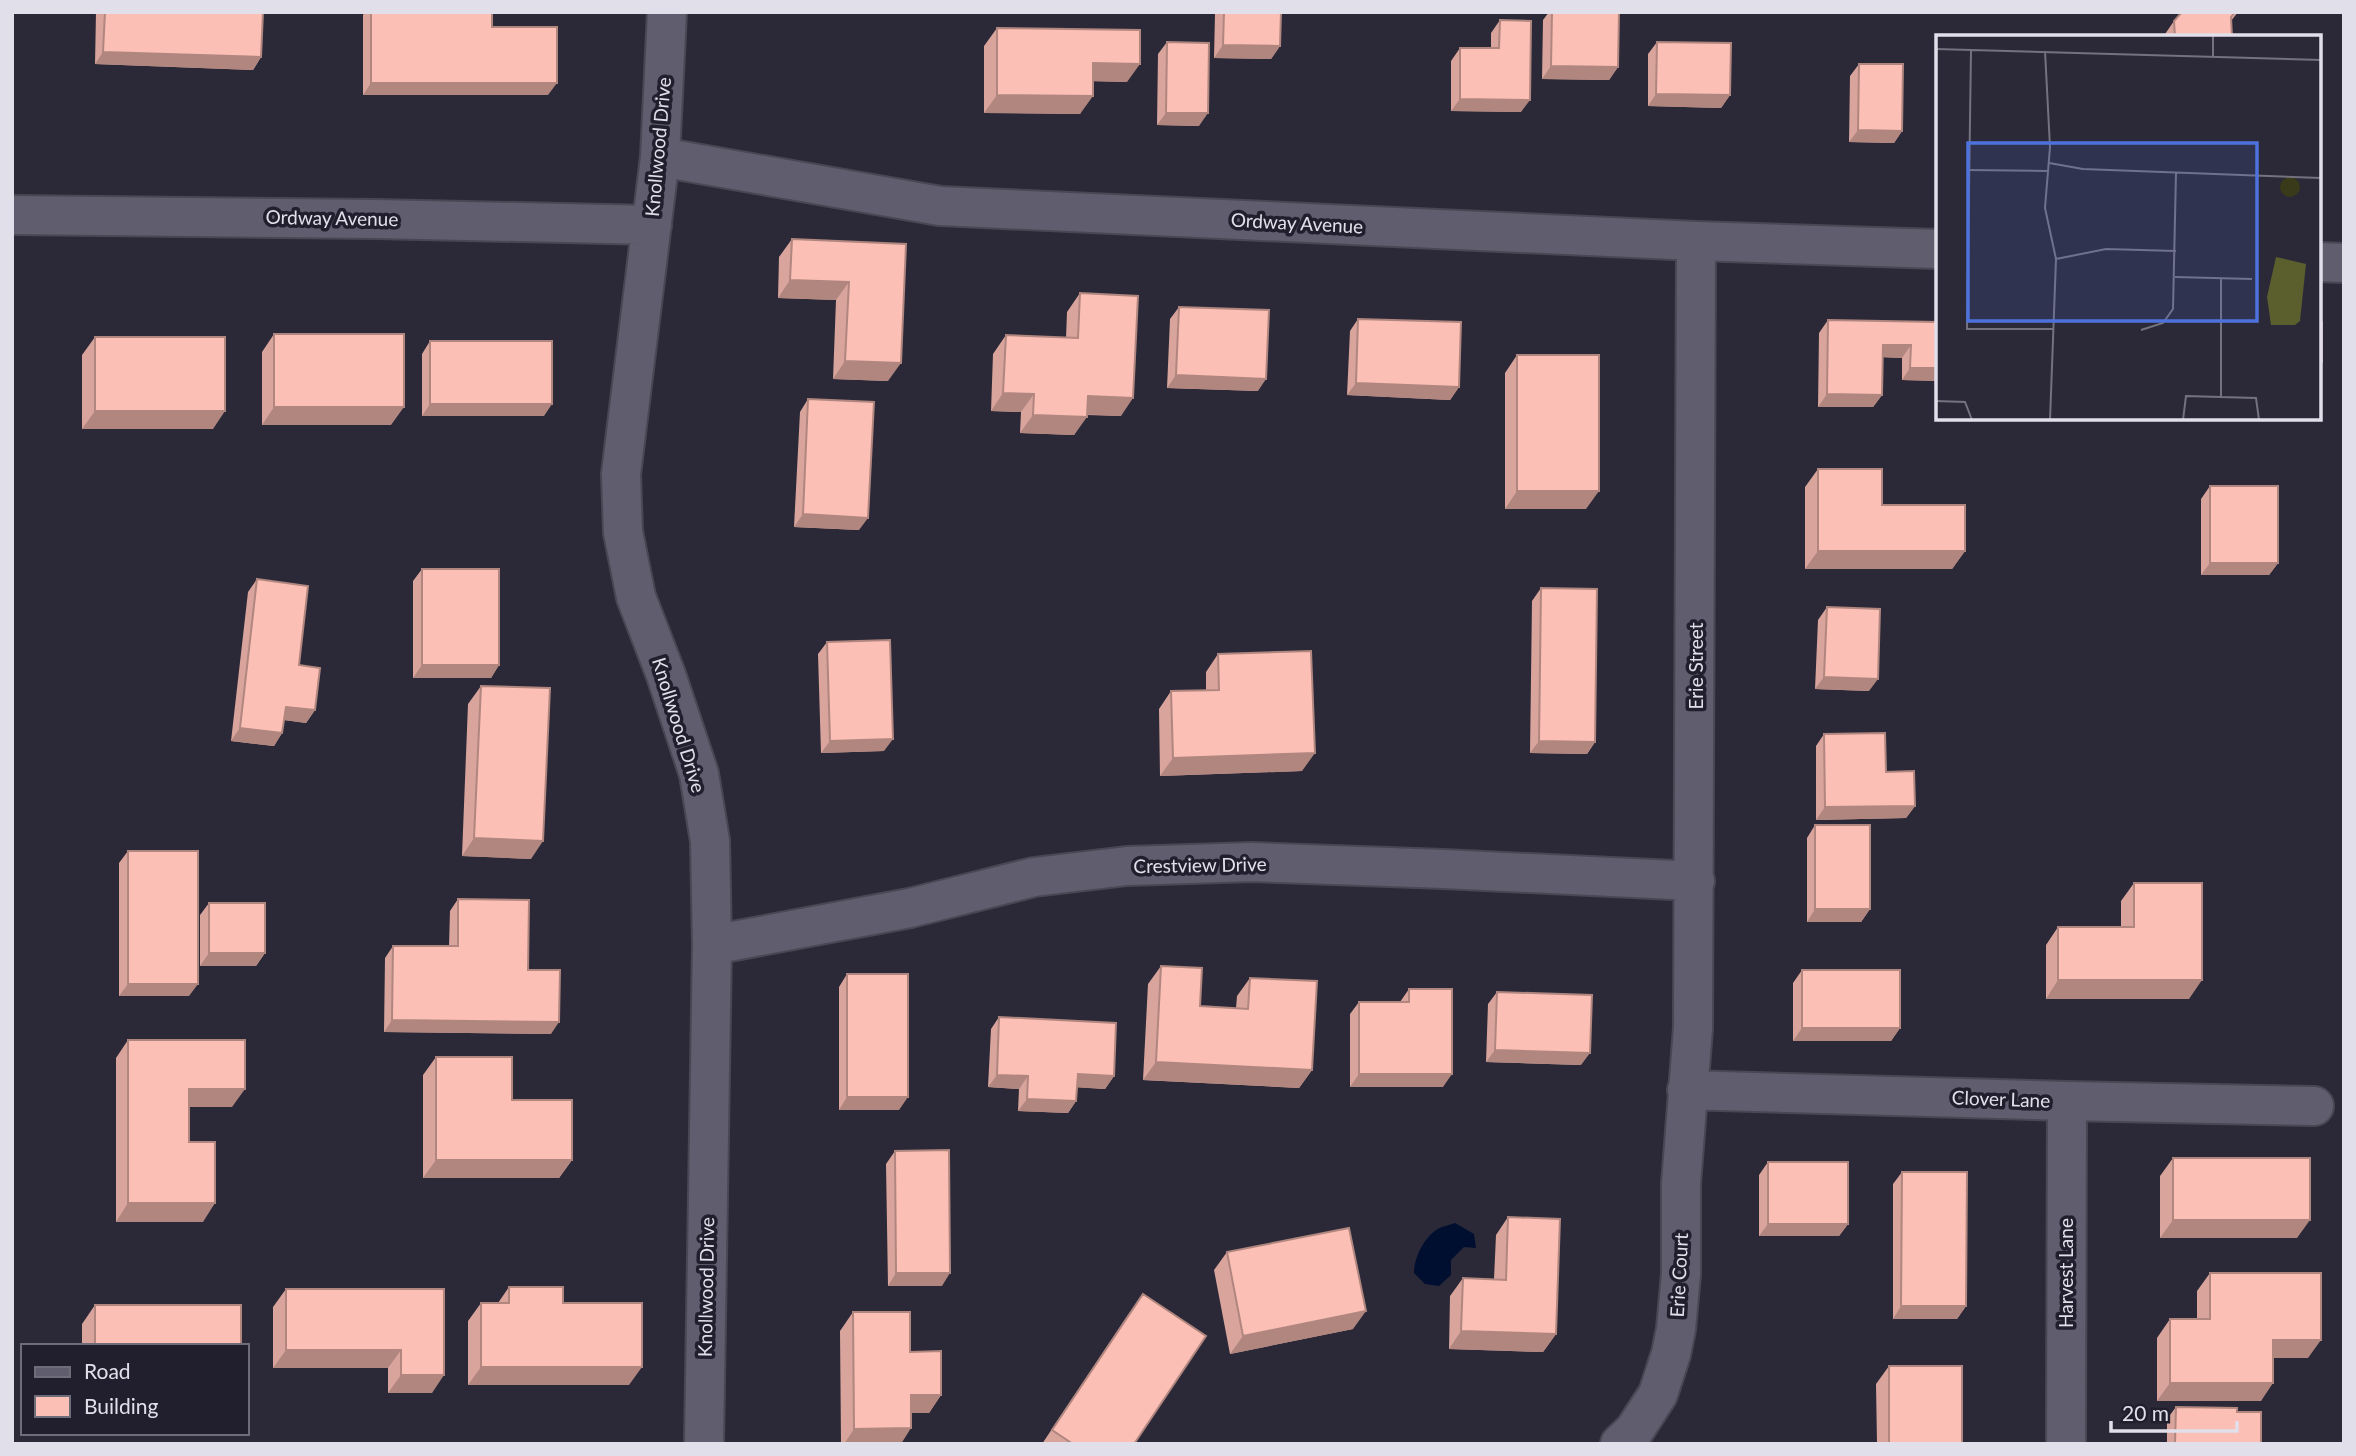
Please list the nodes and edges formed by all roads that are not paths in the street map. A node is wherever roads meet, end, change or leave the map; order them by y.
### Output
1 (667, 12) edge
2 (660, 157) junction
3 (12, 215) edge
4 (652, 225) junction
5 (1696, 241) junction
6 (1936, 249) edge
7 (2321, 262) edge
8 (2344, 263) edge
9 (1695, 881) junction
10 (712, 945) junction
11 (1687, 1090) junction
12 (2067, 1101) junction
13 (2314, 1105) dead end
14 (704, 1444) edge
15 (1620, 1444) edge
16 (2066, 1444) edge

1 - 2 street, Knollwood Drive
2 - 4 street, Knollwood Drive
2 - 5 street, Ordway Avenue
3 - 4 street, Ordway Avenue
4 - 10 street, Knollwood Drive
5 - 6 street, Ordway Avenue
5 - 9 street, Erie Street
7 - 8 street
9 - 10 street, Crestview Drive
9 - 11 street, Erie Street
10 - 14 street, Knollwood Drive
11 - 12 street, Clover Lane
11 - 15 street, Erie Court
12 - 13 street, Clover Lane
12 - 16 street, Harvest Lane

